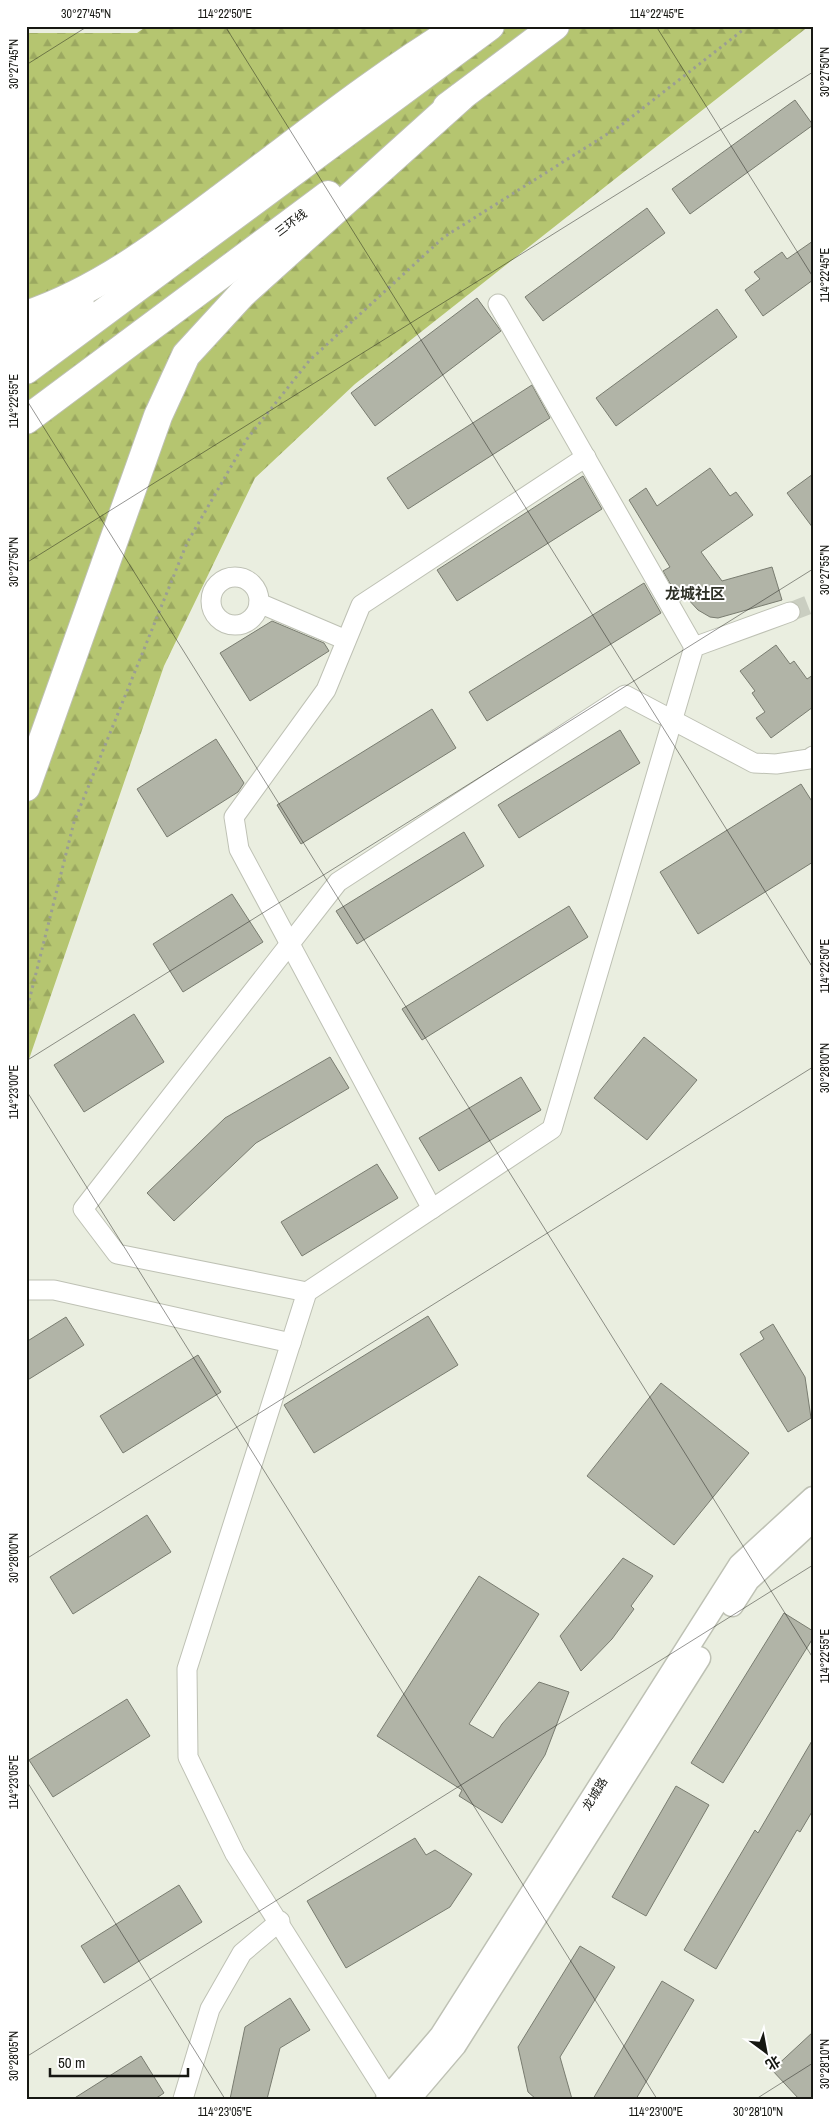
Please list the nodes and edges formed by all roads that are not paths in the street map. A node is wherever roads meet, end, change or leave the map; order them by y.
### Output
1 (461, 26) edge
2 (490, 26) edge
3 (555, 26) edge
4 (461, 97) junction
5 (156, 246) junction
6 (498, 304) dead end
7 (26, 315) edge
8 (26, 345) edge
9 (26, 370) edge
10 (26, 420) edge
11 (586, 457) junction
12 (259, 603) dead end
13 (790, 612) tunnel mouth
14 (346, 640) junction
15 (694, 647) junction
16 (673, 718) junction
17 (812, 760) edge
18 (26, 787) edge
19 (290, 943) junction
20 (432, 1209) junction
21 (26, 1290) edge
22 (307, 1292) junction
23 (291, 1343) junction
24 (813, 1498) edge
25 (813, 1520) edge
26 (280, 1921) junction
27 (394, 2098) edge
28 (183, 2099) edge

1 - 5 highway
2 - 9 highway
3 - 4 highway, 三环线
4 - 10 highway, 三环线
4 - 18 highway
5 - 7 highway
5 - 8 highway
6 - 11 street
11 - 14 street
11 - 15 street
12 - 14 street
13 - 15 street
14 - 19 street
15 - 16 street
16 - 17 street
16 - 19 street
16 - 20 street
19 - 20 street
19 - 22 street
20 - 22 street
21 - 23 street
22 - 23 street
23 - 26 street
24 - 27 street, 龙城路
25 - 27 street, 龙城路
26 - 27 street
26 - 28 street

